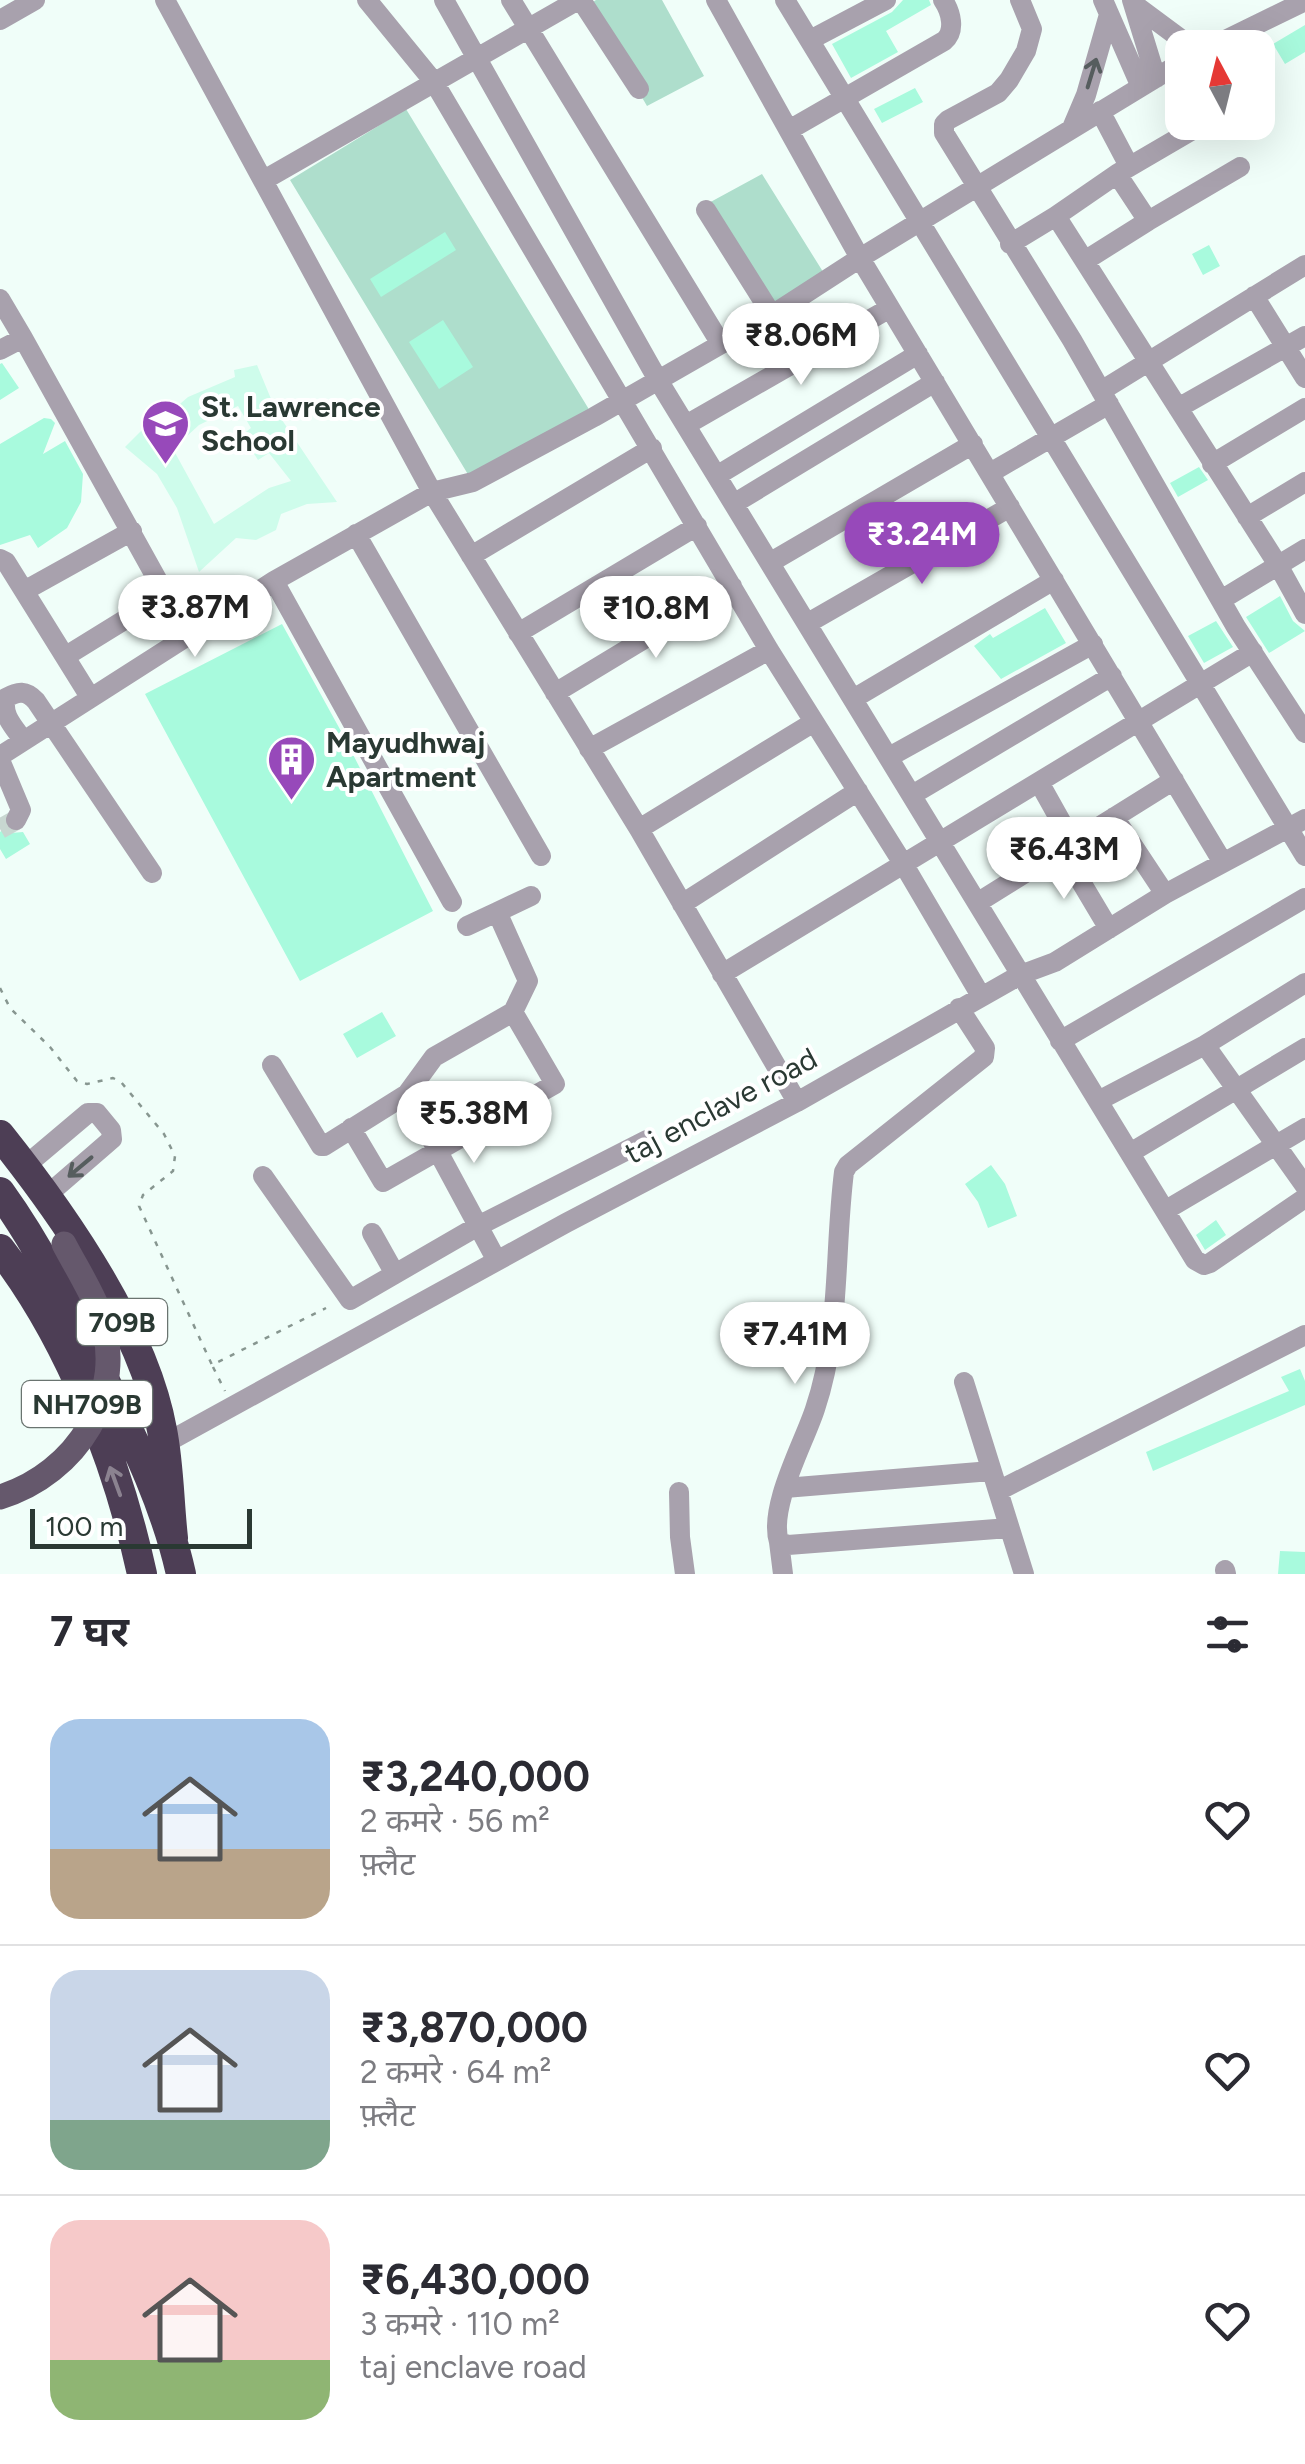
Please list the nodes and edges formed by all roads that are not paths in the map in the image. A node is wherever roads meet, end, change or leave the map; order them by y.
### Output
1 (35, 0) edge
2 (164, 0) edge
3 (367, 0) edge
4 (444, 0) edge
5 (511, 0) edge
6 (580, 0) edge
7 (716, 0) edge
8 (786, 0) edge
9 (886, 0) edge
10 (943, 0) edge
11 (1020, 0) edge
12 (1305, 1) edge
13 (1133, 2) edge
14 (1105, 9) edge
15 (0, 20) edge
16 (527, 27) junction
17 (1167, 30) edge
18 (1246, 30) edge
19 (810, 40) junction
20 (478, 58) junction
21 (1165, 72) edge
22 (434, 82) junction
23 (1148, 82) junction
24 (638, 90) dead end
25 (846, 98) junction
26 (1100, 111) junction
27 (1072, 128) junction
28 (788, 130) junction
29 (1175, 140) edge
30 (1240, 167) dead end
31 (1124, 170) junction
32 (264, 180) junction
33 (976, 189) junction
34 (706, 210) dead end
35 (1056, 216) junction
36 (1148, 221) junction
37 (920, 222) junction
38 (1010, 244) junction
39 (860, 258) junction
40 (1086, 260) junction
41 (1305, 265) edge
42 (1254, 296) junction
43 (0, 299) edge
44 (890, 308) junction
45 (772, 315) junction
46 (1305, 336) edge
47 (22, 338) junction
48 (722, 344) junction
49 (1286, 347) junction
50 (0, 350) edge
51 (918, 354) junction
52 (1149, 361) junction
53 (1305, 378) edge
54 (658, 380) junction
55 (936, 382) junction
56 (1105, 397) junction
57 (624, 400) junction
58 (1178, 408) junction
59 (1305, 408) edge
60 (686, 426) junction
61 (1050, 438) junction
62 (973, 444) junction
63 (652, 448) junction
64 (1212, 464) junction
65 (990, 473) junction
66 (718, 476) junction
67 (1305, 482) edge
68 (432, 492) junction
69 (735, 503) junction
70 (1010, 507) junction
71 (1246, 517) junction
72 (696, 526) junction
73 (369, 527) junction
74 (132, 531) junction
75 (1305, 548) edge
76 (471, 556) junction
77 (0, 559) edge
78 (770, 562) junction
79 (1278, 565) junction
80 (274, 580) junction
81 (1054, 580) junction
82 (732, 586) junction
83 (24, 591) junction
84 (1221, 600) junction
85 (1305, 614) edge
86 (808, 624) junction
87 (518, 634) junction
88 (1093, 644) junction
89 (768, 650) junction
90 (1253, 652) junction
91 (66, 656) junction
92 (1112, 676) junction
93 (1201, 686) junction
94 (555, 693) junction
95 (90, 697) junction
96 (854, 699) junction
97 (50, 722) junction
98 (814, 722) junction
99 (1140, 723) junction
100 (1305, 732) edge
101 (24, 740) junction
102 (589, 749) junction
103 (889, 757) junction
104 (0, 758) edge
105 (1174, 780) junction
106 (1040, 784) junction
107 (858, 791) junction
108 (912, 795) junction
109 (1114, 817) junction
110 (16, 820) dead end
111 (1296, 824) edge
112 (639, 829) junction
113 (942, 842) junction
114 (1068, 846) junction
115 (541, 856) dead end
116 (1305, 856) edge
117 (1222, 861) junction
118 (904, 865) junction
119 (152, 873) dead end
120 (1165, 894) junction
121 (531, 896) dead end
122 (1305, 898) edge
123 (452, 902) dead end
124 (977, 903) junction
125 (682, 904) junction
126 (497, 912) junction
127 (466, 926) dead end
128 (1109, 929) junction
129 (722, 974) junction
130 (1020, 975) junction
131 (1305, 983) edge
132 (980, 996) junction
133 (958, 1008) junction
134 (512, 1012) junction
135 (1060, 1040) junction
136 (1205, 1044) junction
137 (1305, 1048) edge
138 (272, 1066) dead end
139 (1234, 1090) junction
140 (407, 1094) junction
141 (1098, 1100) junction
142 (796, 1102) junction
143 (350, 1128) junction
144 (1305, 1128) edge
145 (0, 1135) edge
146 (647, 1140) dead end
147 (1274, 1146) junction
148 (437, 1151) junction
149 (1130, 1153) junction
150 (24, 1166) junction
151 (263, 1176) dead end
152 (1305, 1186) edge
153 (0, 1192) edge
154 (45, 1196) junction
155 (1305, 1198) edge
156 (1166, 1210) junction
157 (478, 1226) junction
158 (372, 1233) dead end
159 (0, 1249) edge
160 (55, 1256) junction
161 (497, 1261) junction
162 (395, 1274) junction
163 (1305, 1335) edge
164 (964, 1382) dead end
165 (164, 1444) junction
166 (994, 1481) junction
167 (785, 1488) junction
168 (679, 1492) dead end
169 (0, 1497) edge
170 (1009, 1528) junction
171 (173, 1538) junction
172 (779, 1542) junction
173 (140, 1573) edge
174 (181, 1574) edge
175 (685, 1574) edge
176 (783, 1574) edge
177 (1024, 1574) edge

1 - 15 street
2 - 32 street
3 - 22 street
4 - 20 street
5 - 16 street
6 - 16 street
6 - 24 street
7 - 28 street
8 - 19 street
9 - 19 street
10 - 25 street
11 - 33 street
12 - 18 street
13 - 17 street
13 - 23 street
14 - 23 street
27 -> 14 street
16 - 20 street
16 - 48 street
19 - 25 street
20 - 22 street
20 - 54 street
21 - 23 street
22 - 32 street
22 - 57 street
23 - 26 street
25 - 28 street
25 - 37 street
26 - 27 street
26 - 31 street
27 - 33 street
28 - 39 street
29 - 31 street
30 - 36 street
31 - 35 street
31 - 36 street
32 - 68 street
33 - 37 street
33 - 38 street
34 - 45 street
35 - 38 street
35 - 40 street
36 - 40 street
37 - 39 street
37 - 61 street
38 - 56 street
39 - 44 street
39 - 45 street
40 - 52 street
41 - 42 street
42 - 49 street
42 - 52 street
43 - 47 street
44 - 51 street
44 - 60 street
45 - 48 street
46 - 49 street
47 - 50 street
47 - 74 street
48 - 54 street
49 - 53 street
49 - 58 street
51 - 55 street
51 - 66 street
52 - 56 street
52 - 58 street
54 - 57 street
54 - 60 street
55 - 62 street
55 - 69 street
56 - 61 street
56 - 84 street
57 - 63 street
57 - 68 street
58 - 64 street
59 - 64 street
60 - 66 street
61 - 65 street
61 - 93 street
62 - 65 street
62 - 78 street
63 - 72 street
63 - 76 street
64 - 71 street
65 - 70 street
66 - 69 street
67 - 71 street
68 - 73 street
68 - 76 street
69 - 78 street
70 - 81 street
70 - 86 street
71 - 79 street
72 - 82 street
72 - 87 street
73 - 80 street
73 - 115 street
74 - 83 street
74 - 91 street
75 - 79 street
76 - 87 street
77 - 83 street
78 - 86 street
79 - 84 street
79 - 85 street
80 - 95 street
80 - 123 street
81 - 88 street
81 - 96 street
82 - 89 street
82 - 94 street
83 - 91 street
84 - 90 street
86 - 96 street
87 - 94 street
88 - 92 street
88 - 103 street
89 - 98 street
89 - 102 street
90 - 93 street
90 - 100 street
91 - 95 street
92 - 99 street
92 - 108 street
93 - 99 street
93 - 111 street
94 - 102 street
95 - 97 street
96 - 103 street
97 - 101 street
97 - 101 street
97 - 119 street
98 - 107 street
98 - 112 street
99 - 105 street
99 - 106 street
101 - 104 street
102 - 112 street
103 - 108 street
104 - 110 street
105 - 109 street
105 - 117 street
106 - 113 street
106 - 114 street
107 - 118 street
107 - 125 street
108 - 113 street
109 - 114 street
109 - 120 street
111 - 116 street
111 - 117 street, taj enclave road
112 - 125 street
113 - 118 street
113 - 124 street
114 - 124 street
114 - 128 street
117 - 120 street, taj enclave road
118 - 129 street
118 - 132 street
120 - 128 street, taj enclave road
121 - 126 street
122 - 135 street
124 - 130 street
125 - 129 street
126 - 127 street
126 - 134 street
128 - 130 street, taj enclave road
129 - 142 street
130 - 132 street, taj enclave road
130 - 135 street
131 - 136 street
132 - 133 street, taj enclave road
133 - 142 street, taj enclave road
133 - 167 street
134 - 140 street
134 - 148 street
135 - 141 street
136 - 139 street
136 - 141 street
137 - 139 street
138 - 143 street
139 - 147 street
139 - 149 street
140 - 143 street
140 - 148 street
141 - 149 street
142 - 161 street, taj enclave road
143 - 148 street
144 - 147 street
145 - 150 highway, 709B
146 - 157 street
147 - 152 street
147 - 156 street
148 - 157 street
149 - 156 street
150 - 154 highway, 709B
150 -> 154 street
151 - 162 street
153 - 160 highway, NH709B
154 - 165 highway, 709B
155 - 156 street
157 - 161 street
157 - 162 street
158 - 162 street
173 -> 159 highway, NH709B
160 - 169 main road, bridge
160 - 171 highway, NH709B
161 - 165 street, taj enclave road
163 - 166 street
164 - 166 street
165 - 171 highway, 709B
166 - 167 street
166 - 170 street
167 - 172 street
168 - 175 street
170 - 172 street
170 - 177 street
171 - 174 highway, NH709B
172 - 176 street

